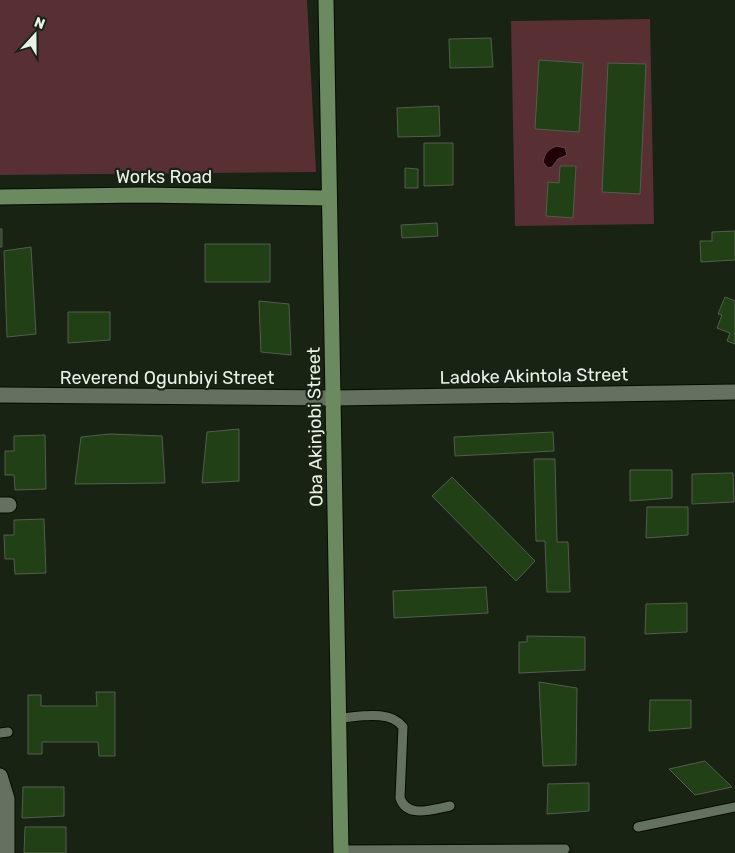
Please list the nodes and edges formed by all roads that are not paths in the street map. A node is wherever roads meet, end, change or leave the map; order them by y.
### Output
1 (326, 0) edge
2 (0, 197) edge
3 (328, 198) junction
4 (735, 392) edge
5 (0, 395) edge
6 (334, 398) junction
7 (339, 718) junction
8 (0, 776) edge
9 (450, 806) dead end
10 (735, 807) edge
11 (638, 827) dead end
12 (565, 849) dead end
13 (341, 852) edge
14 (6, 853) edge

1 - 3 street, Oba Akinjobi Street
2 - 3 street, Works Road
3 - 6 street, Oba Akinjobi Street
4 - 6 street, Ladoke Akintola Street
5 - 6 street, Reverend Ogunbiyi Street
6 - 7 street, Oba Akinjobi Street
7 - 9 lane
7 - 13 street, Oba Akinjobi Street
8 - 14 street
10 - 11 lane
12 - 13 lane

